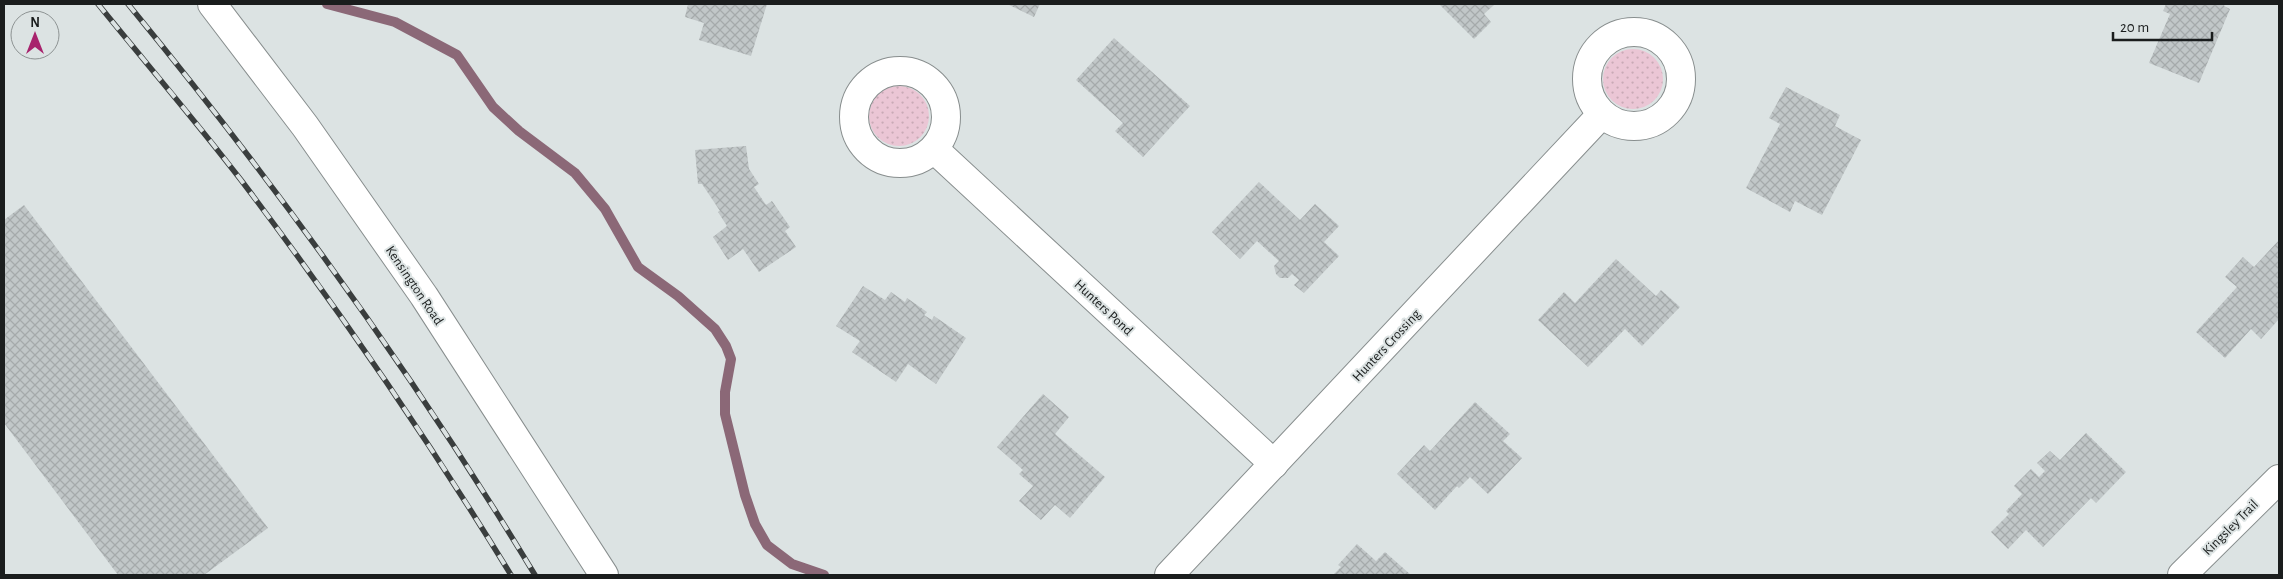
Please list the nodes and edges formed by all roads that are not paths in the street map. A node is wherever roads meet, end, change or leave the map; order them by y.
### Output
1 (212, 4) edge
2 (1602, 114) dead end
3 (934, 149) dead end
4 (1274, 464) junction
5 (2279, 479) edge
6 (604, 575) edge
7 (1169, 575) edge
8 (2182, 575) edge

1 - 6 street, Kensington Road
2 - 4 street, Hunters Crossing
3 - 4 street, Hunters Pond
4 - 7 street, Hunters Crossing
5 - 8 street, Kingsley Trail

